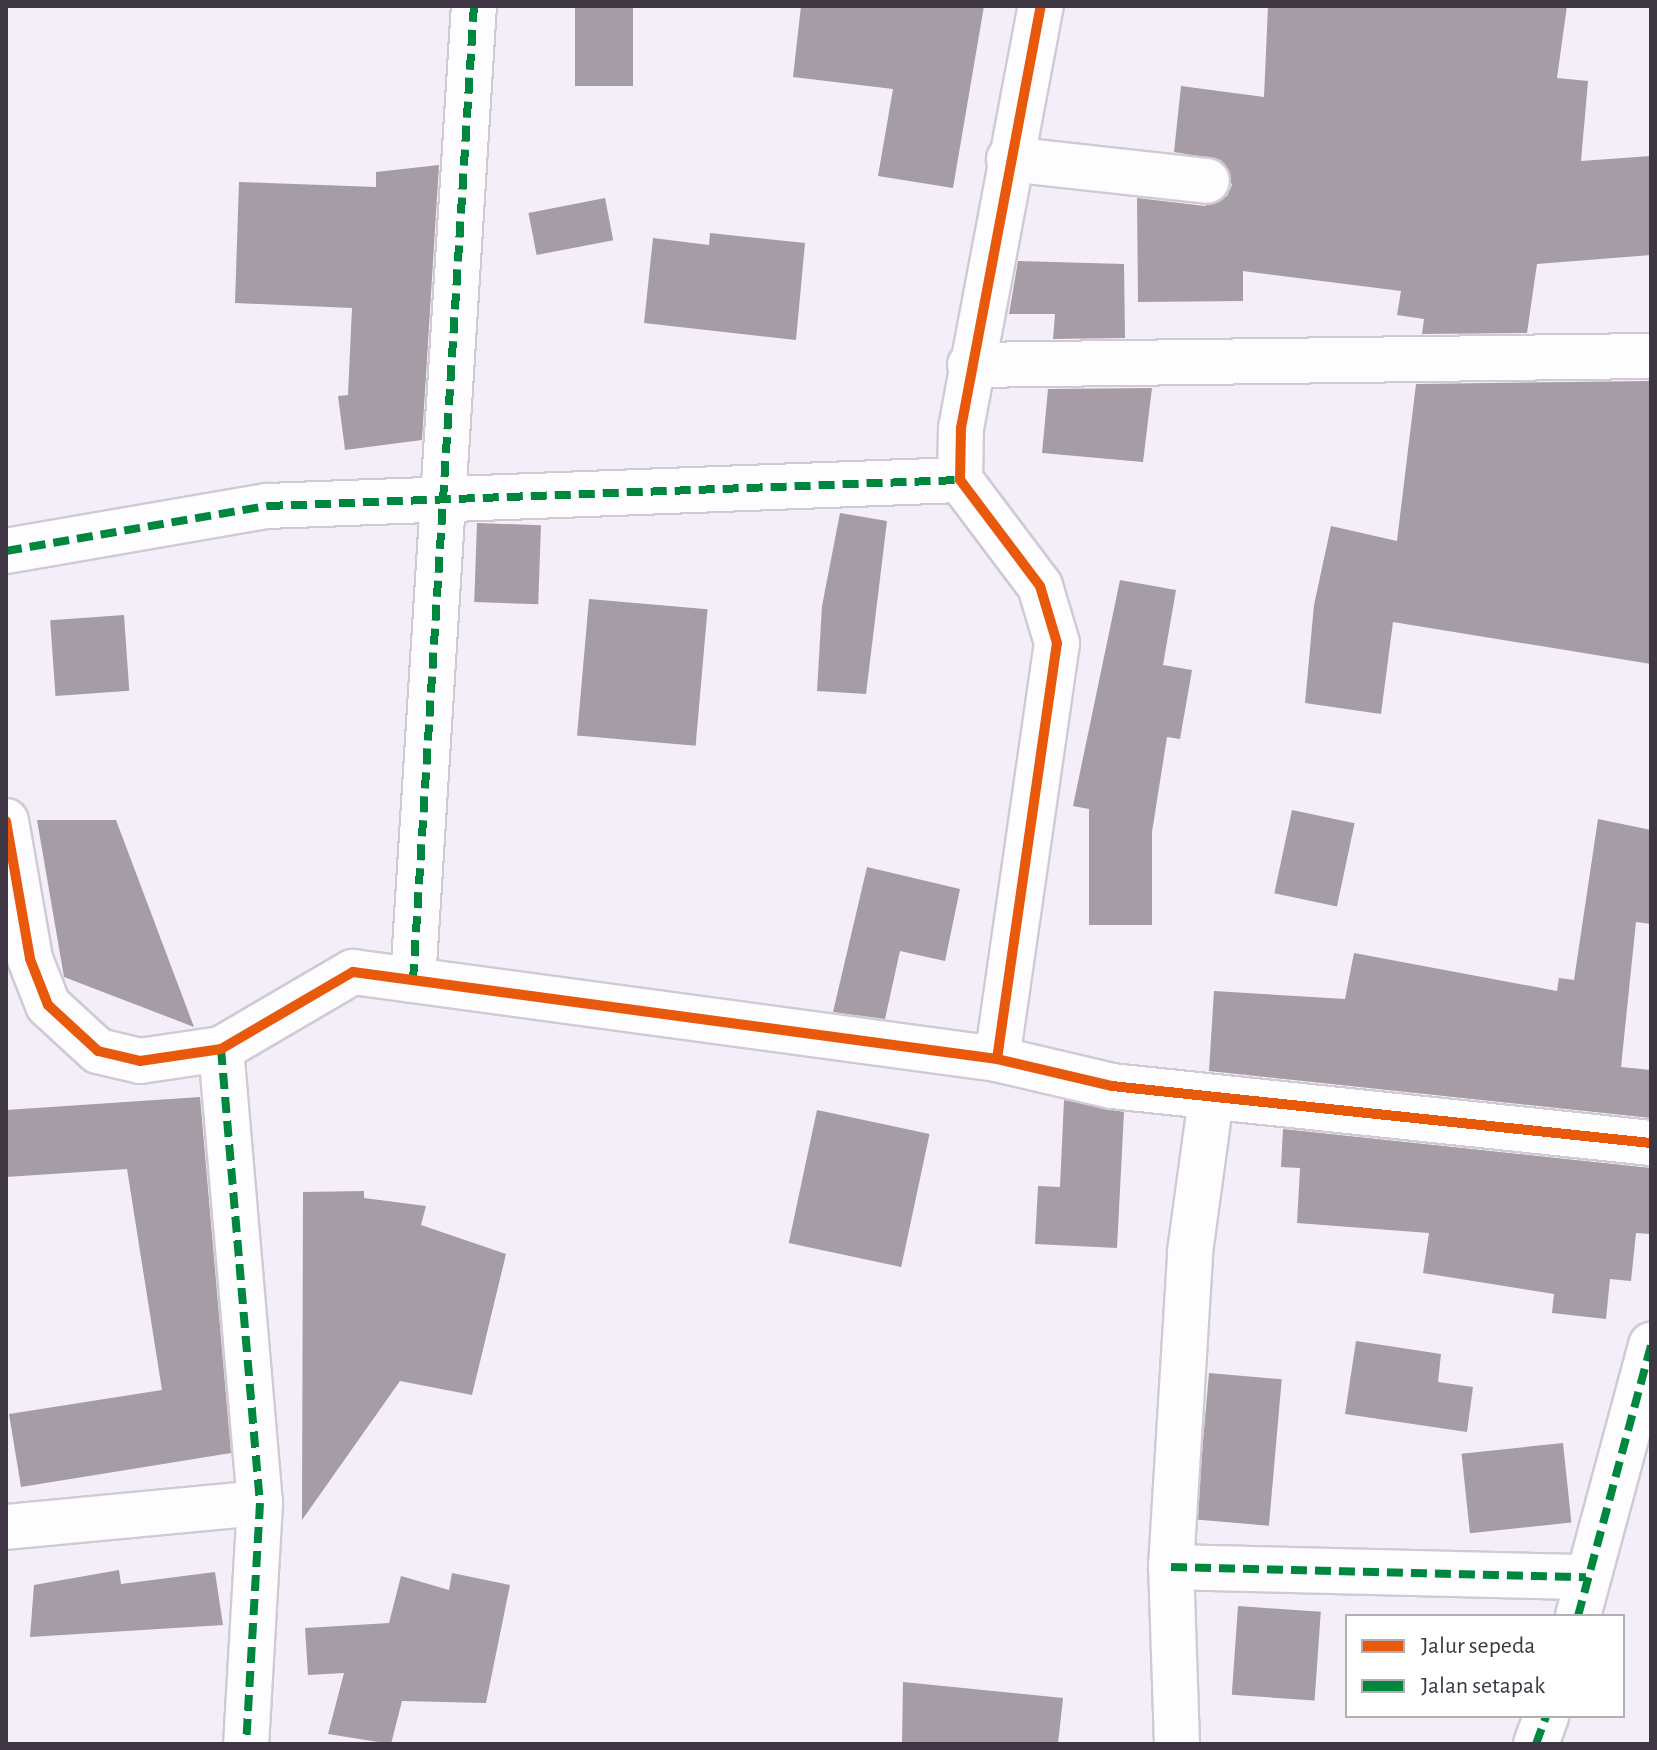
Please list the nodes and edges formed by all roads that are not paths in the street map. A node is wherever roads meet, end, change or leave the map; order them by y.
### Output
1 (474, 6) edge
2 (1041, 6) edge
3 (1009, 159) junction
4 (1207, 181) dead end
5 (1651, 356) edge
6 (970, 365) junction
7 (960, 480) junction
8 (449, 498) junction
9 (6, 551) edge
10 (6, 821) edge
11 (413, 980) junction
12 (221, 1049) junction
13 (997, 1059) junction
14 (1211, 1098) junction
15 (1651, 1143) edge
16 (1651, 1345) edge
17 (260, 1503) junction
18 (6, 1527) edge
19 (1171, 1567) junction
20 (1582, 1596) edge
21 (1545, 1718) edge
22 (246, 1744) edge
23 (1177, 1744) edge
24 (1536, 1744) edge

1 - 8 street
2 - 3 street
3 - 4 street
3 - 6 street
5 - 6 street
6 - 7 street
7 - 8 street
7 - 13 street
8 - 9 street
8 - 11 street
10 - 12 street
11 - 12 street
11 - 13 street
12 - 17 street
13 - 14 street
14 - 15 street
14 - 19 street
16 - 20 street
17 - 18 street
17 - 22 street
19 - 20 street
19 - 23 street
21 - 24 street

